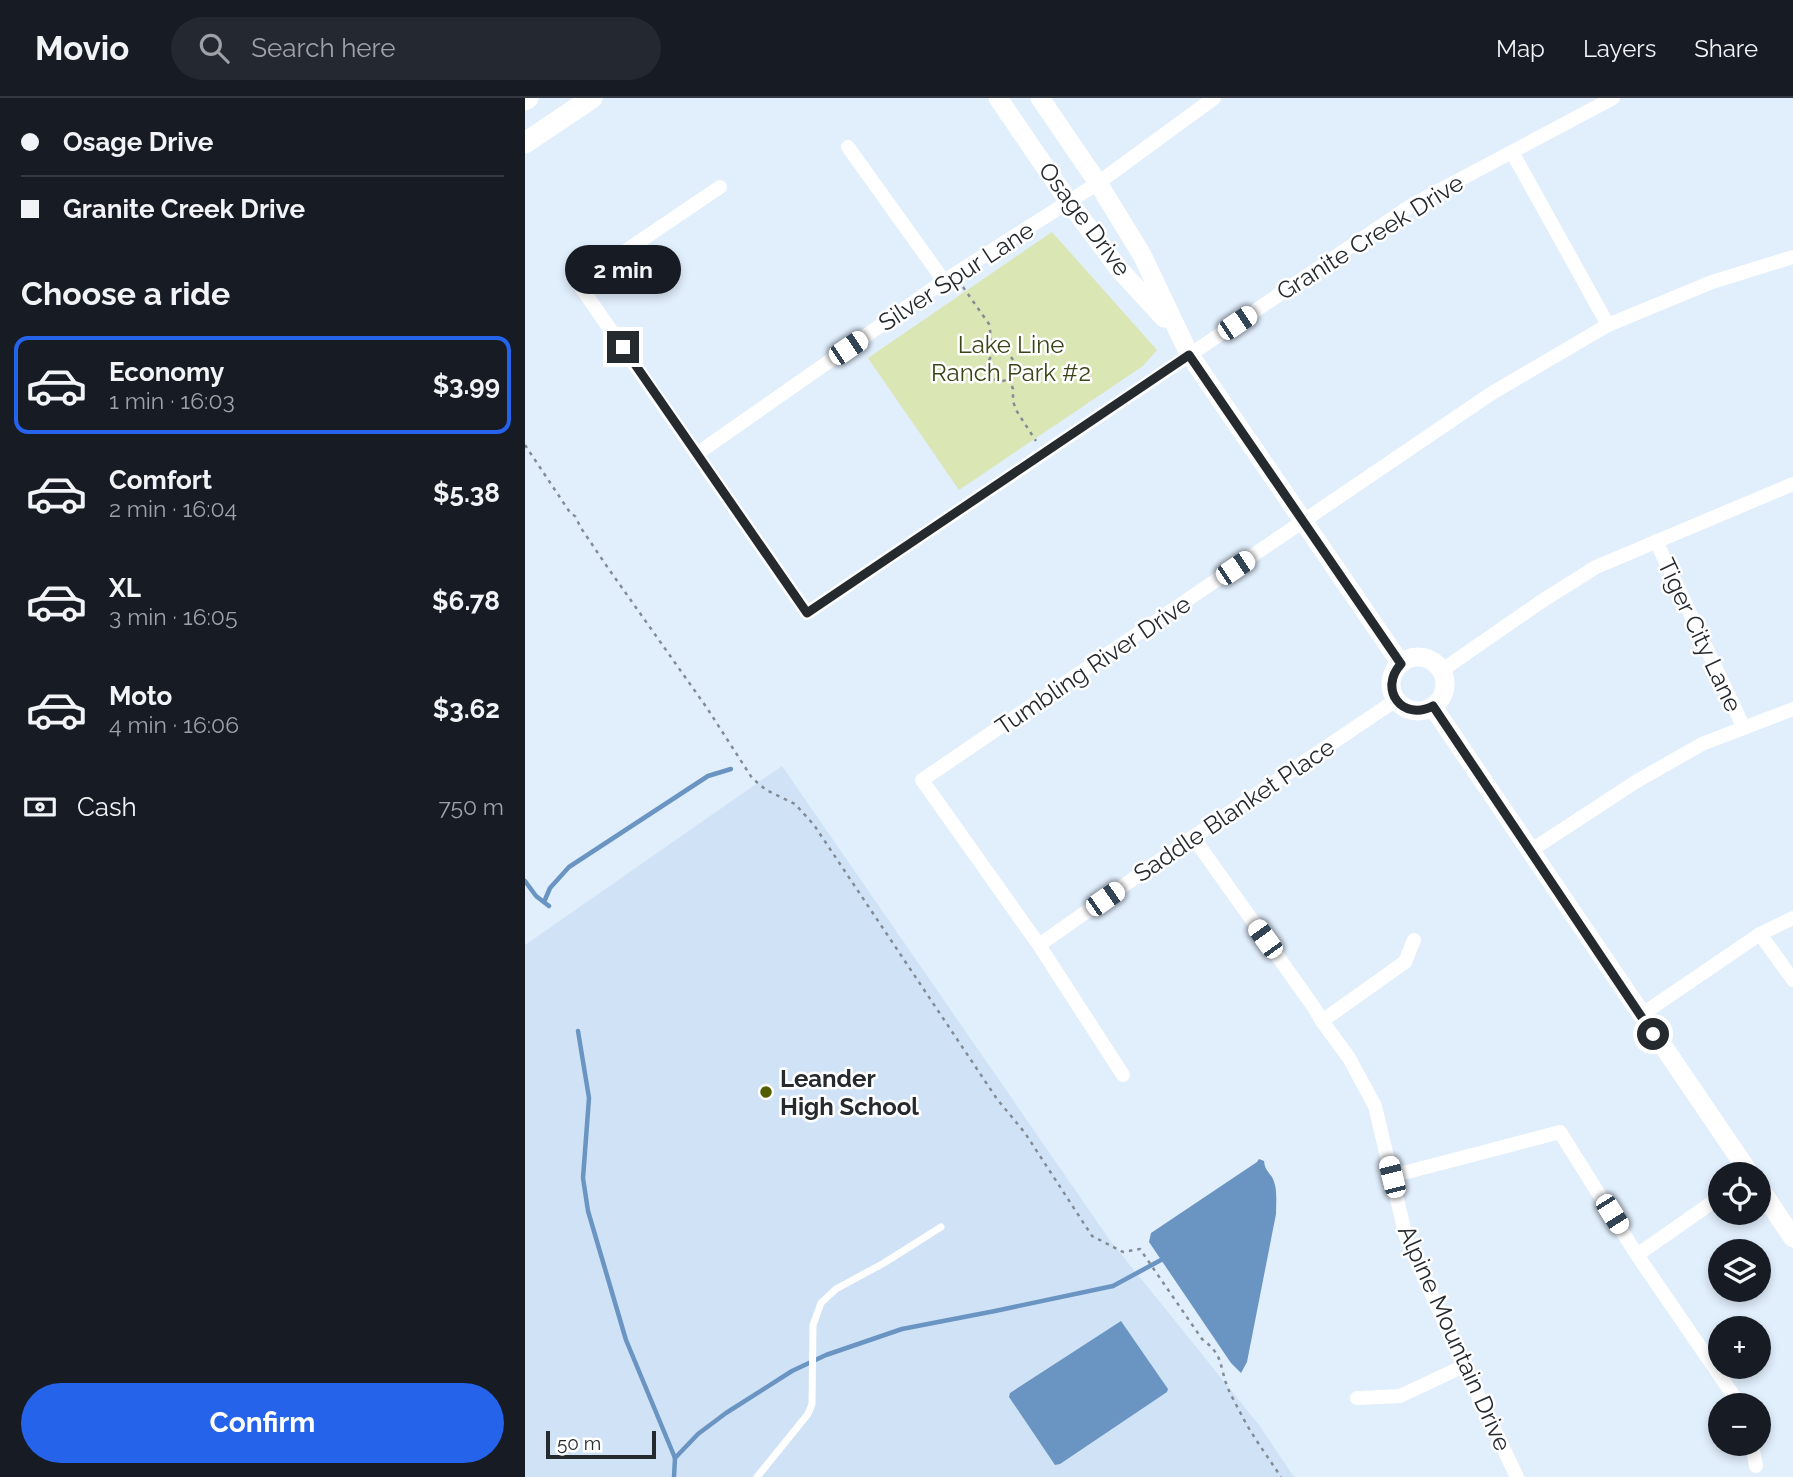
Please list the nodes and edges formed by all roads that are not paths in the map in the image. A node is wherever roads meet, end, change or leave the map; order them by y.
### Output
1 (592, 98) edge
2 (998, 98) edge
3 (1040, 98) edge
4 (1213, 98) edge
5 (1613, 98) edge
6 (525, 143) edge
7 (848, 147) dead end
8 (1512, 152) junction
9 (1098, 183) junction
10 (720, 187) dead end
11 (1069, 202) junction
12 (1793, 257) edge
13 (950, 278) junction
14 (1608, 325) junction
15 (1179, 335) junction
16 (1189, 355) junction
17 (698, 453) junction
18 (1793, 484) edge
19 (1303, 522) junction
20 (1656, 541) junction
21 (1401, 664) junction
22 (1441, 670) junction
23 (1396, 699) junction
24 (1433, 706) junction
25 (1793, 709) edge
26 (1744, 728) junction
27 (1193, 837) junction
28 (1530, 851) junction
29 (1793, 918) edge
30 (1760, 934) junction
31 (1414, 940) dead end
32 (1039, 945) junction
33 (1793, 980) edge
34 (1641, 1015) junction
35 (1322, 1021) junction
36 (1123, 1075) dead end
37 (1742, 1162) edge
38 (1392, 1177) junction
39 (1708, 1205) edge
40 (1771, 1205) edge
41 (941, 1227) dead end
42 (1793, 1238) edge
43 (1637, 1255) junction
44 (1464, 1366) junction
45 (1731, 1393) edge
46 (1357, 1398) dead end
47 (1754, 1456) edge
48 (1756, 1466) dead end
49 (757, 1477) edge
50 (1517, 1477) edge

1 - 6 main road
2 - 11 street, Osage Drive
3 - 9 street, Osage Drive
4 - 9 street, Silver Spur Lane
5 - 8 street, Granite Creek Drive
7 - 13 street
8 - 14 street
8 - 16 street, Granite Creek Drive
9 - 11 street, Silver Spur Lane
9 - 15 street, Osage Drive
10 - 17 street, Granite Creek Drive
11 - 13 street, Silver Spur Lane
11 - 15 street, Osage Drive
12 - 14 street, Tumbling River Drive
13 - 17 street, Silver Spur Lane
14 - 19 street, Tumbling River Drive
15 - 16 street, Osage Drive
16 - 17 street, Granite Creek Drive
16 - 19 street, Osage Drive
18 - 20 street
19 - 21 street, Osage Drive
19 - 32 street, Tumbling River Drive
20 - 22 street
20 - 26 street, Tiger City Lane
21 - 22 street
21 - 23 street
22 - 24 street
23 - 24 street
23 - 27 street, Saddle Blanket Place
24 - 28 street
25 - 26 street
26 - 28 street
27 - 32 street, Saddle Blanket Place
27 - 35 street, Alpine Mountain Drive
28 - 34 street
29 - 30 street
30 - 33 street
30 - 34 street
31 - 35 street
32 - 36 street, Tumbling River Drive
34 - 37 street
35 - 38 street, Alpine Mountain Drive
38 - 43 street
38 - 44 street, Alpine Mountain Drive
39 - 43 street
40 - 42 street
41 - 49 lane
43 - 45 street
44 - 46 street
44 - 50 street, Alpine Mountain Drive
47 - 48 street

